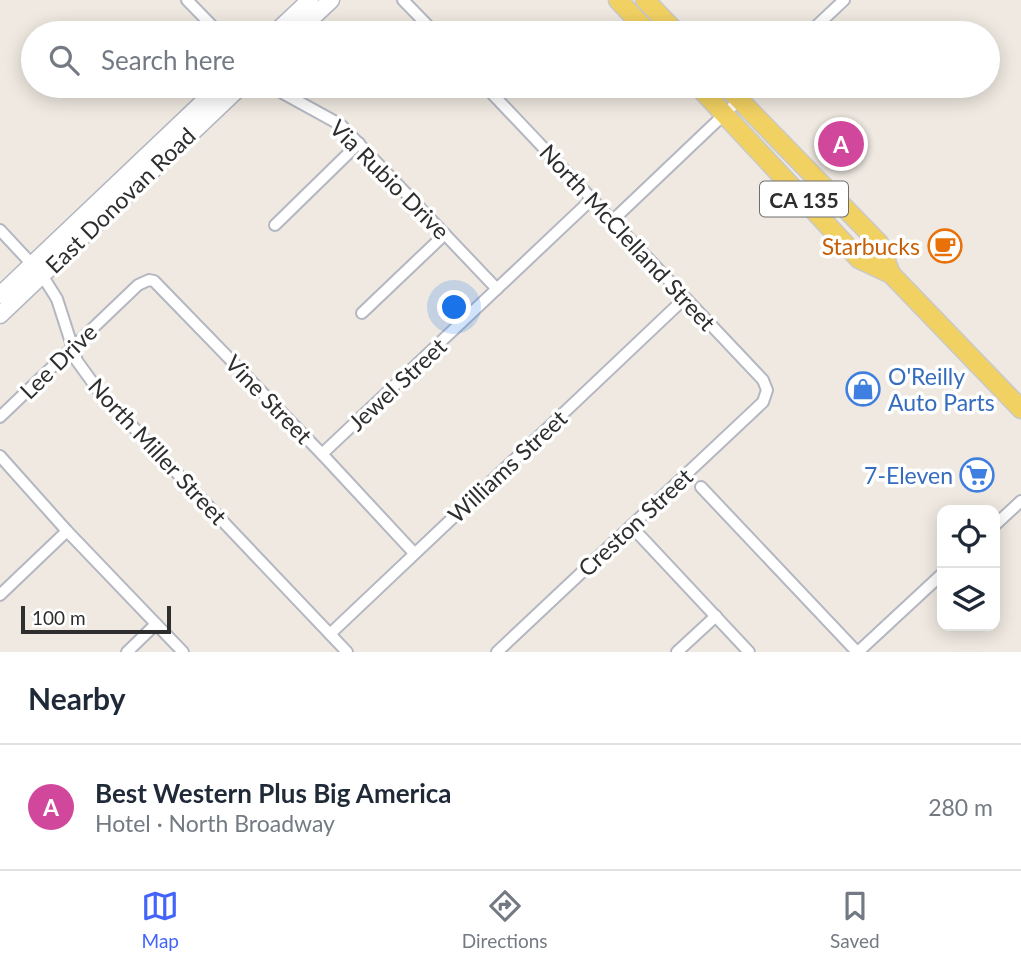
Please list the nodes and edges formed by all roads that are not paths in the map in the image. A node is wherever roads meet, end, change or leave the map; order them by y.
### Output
1 (187, 0) edge
2 (310, 0) edge
3 (331, 0) edge
4 (403, 0) edge
5 (618, 0) edge
6 (645, 0) edge
7 (844, 0) edge
8 (207, 21) edge
9 (288, 21) edge
10 (309, 21) edge
11 (423, 21) edge
12 (638, 21) edge
13 (665, 21) edge
14 (822, 21) edge
15 (208, 98) edge
16 (228, 98) edge
17 (292, 98) edge
18 (497, 98) edge
19 (710, 98) edge
20 (740, 100) joint
21 (725, 114) junction
22 (359, 143) junction
23 (593, 198) junction
24 (612, 220) junction
25 (275, 225) dead end
26 (0, 230) edge
27 (445, 233) junction
28 (37, 269) junction
29 (891, 274) junction
30 (497, 289) junction
31 (0, 295) edge
32 (685, 298) junction
33 (117, 305) joint
34 (362, 313) dead end
35 (0, 315) edge
36 (72, 346) junction
37 (767, 390) joint
38 (1021, 409) edge
39 (0, 417) edge
40 (323, 454) junction
41 (0, 456) edge
42 (701, 487) dead end
43 (1021, 501) edge
44 (1000, 520) edge
45 (631, 526) junction
46 (67, 531) junction
47 (414, 553) junction
48 (937, 579) edge
49 (0, 595) edge
50 (716, 616) junction
51 (156, 624) junction
52 (330, 634) junction
53 (127, 652) edge
54 (183, 652) edge
55 (347, 652) edge
56 (497, 652) edge
57 (677, 652) edge
58 (749, 652) edge
59 (858, 652) edge

1 - 8 street
2 - 9 main road
3 - 10 main road
4 - 11 street
5 - 12 main road
6 - 13 main road
7 - 14 street
15 - 28 main road, East Donovan Road
16 - 28 main road, East Donovan Road
17 - 22 street, Via Rubio Drive
18 - 23 street, North McClelland Street
19 - 21 main road, CA 135
20 - 21 street
20 - 29 main road, CA 135
21 - 24 street
21 - 29 main road, CA 135
22 - 25 street
22 - 27 street, Via Rubio Drive
23 - 24 street, North McClelland Street
23 - 30 street, Jewel Street
24 - 32 street, North McClelland Street
26 - 28 street, North Miller Street
27 - 30 street, Via Rubio Drive
27 - 34 street
28 - 31 main road, East Donovan Road
28 - 35 main road, East Donovan Road
28 - 36 street, North Miller Street
29 - 38 main road, CA 135
30 - 40 street, Jewel Street
32 - 37 street, North McClelland Street
32 - 47 street, Williams Street
33 - 36 street, Lee Drive
33 - 40 street, Vine Street
36 - 39 street, Lee Drive
36 - 52 street, North Miller Street
37 - 45 street, Creston Street
40 - 47 street, Vine Street
41 - 46 street
42 - 59 street
43 - 44 street
45 - 50 street
45 - 56 street, Creston Street
46 - 49 street
46 - 51 street
47 - 52 street, Williams Street
48 - 59 street
50 - 57 street
50 - 58 street
51 - 53 street
51 - 54 street
52 - 55 street, North Miller Street

